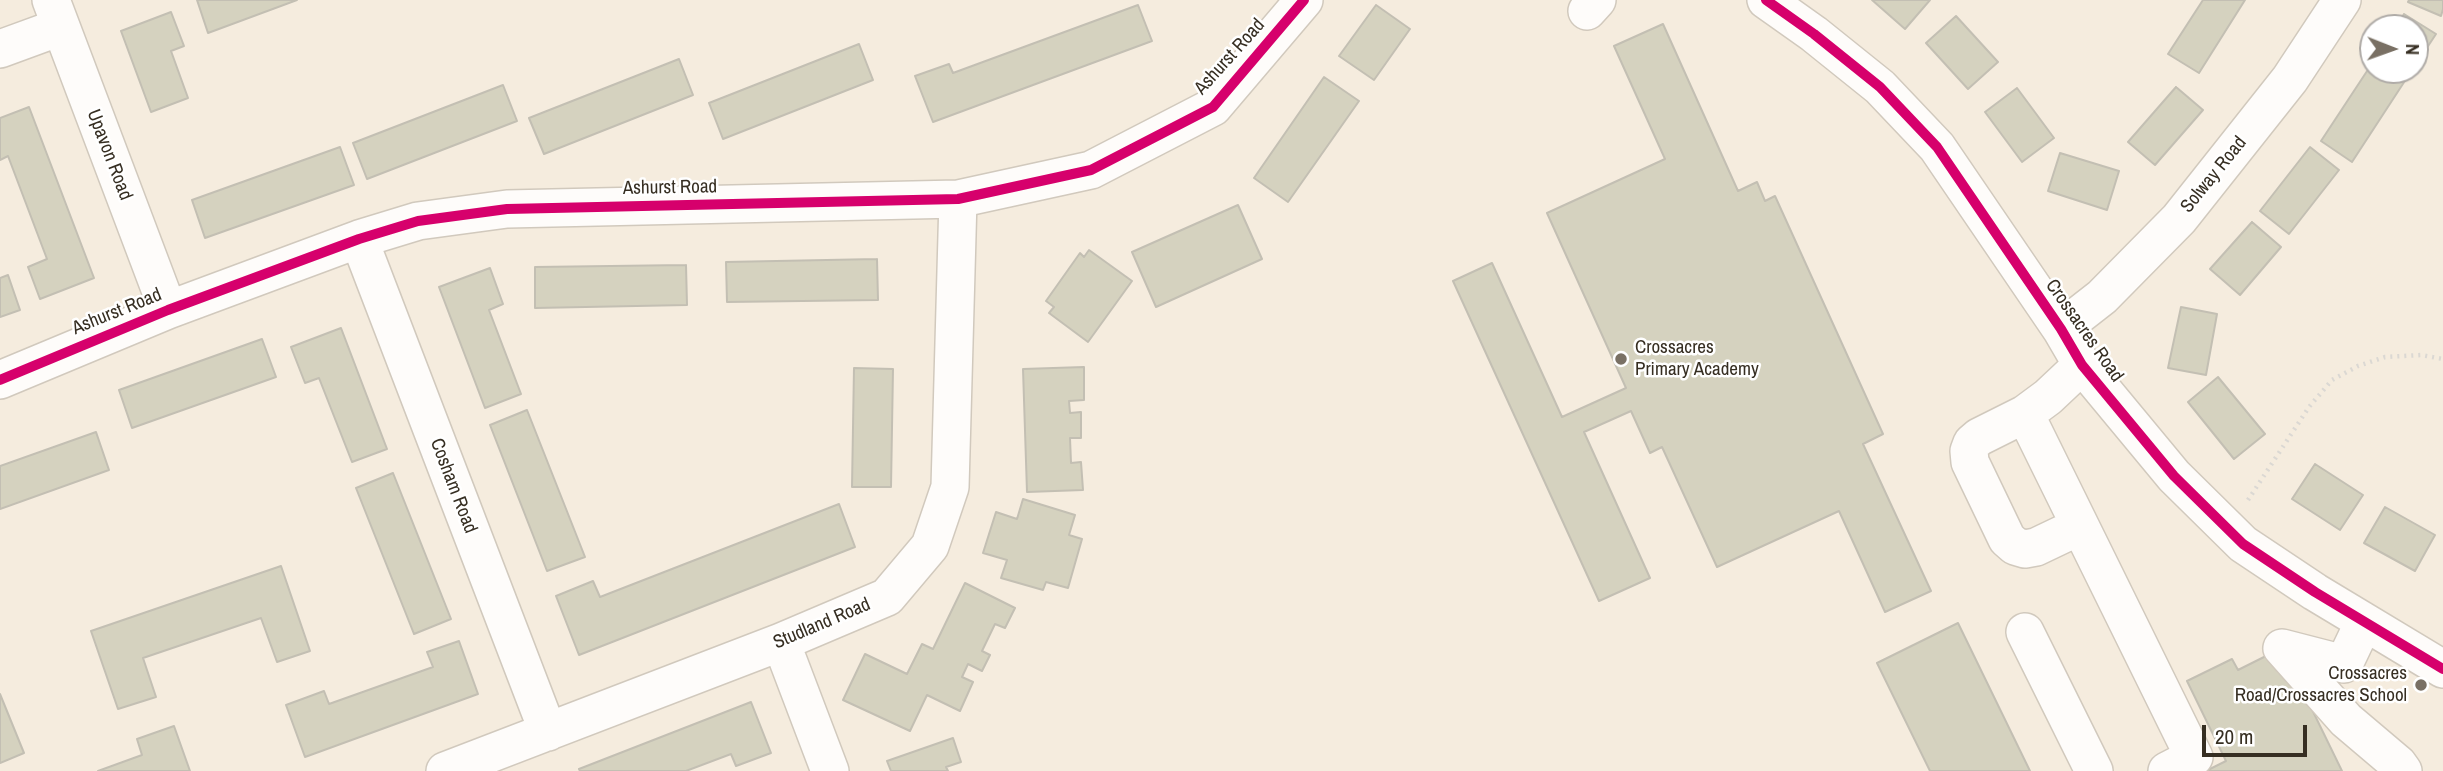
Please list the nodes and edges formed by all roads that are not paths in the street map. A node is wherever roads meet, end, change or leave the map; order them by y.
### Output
1 (1304, 0) edge
2 (1766, 0) edge
3 (2342, 0) edge
4 (56, 13) edge
5 (0, 49) edge
6 (958, 199) junction
7 (359, 239) junction
8 (168, 310) junction
9 (2062, 329) junction
10 (2082, 365) junction
11 (0, 380) edge
12 (2025, 414) junction
13 (2080, 526) junction
14 (2364, 622) junction
15 (2025, 632) dead end
16 (781, 642) junction
17 (2443, 669) edge
18 (548, 732) junction
19 (445, 771) edge
20 (830, 771) edge
21 (2094, 771) edge
22 (2167, 771) edge
23 (2403, 771) edge

1 - 6 street, Ashurst Road
2 - 9 street, Crossacres Road
3 - 9 street, Solway Road
4 - 5 street
4 - 8 street, Upavon Road
6 - 7 street, Ashurst Road
6 - 16 street, Studland Road
7 - 8 street, Ashurst Road
7 - 18 street, Cosham Road
8 - 11 street, Ashurst Road
9 - 10 street, Crossacres Road
10 - 12 street
10 - 14 street, Crossacres Road
12 - 13 street
12 - 13 street
13 - 22 street
14 - 17 street, Crossacres Road
14 - 23 street
15 - 21 street
16 - 18 street, Studland Road
16 - 20 street
18 - 19 street, Studland Road

